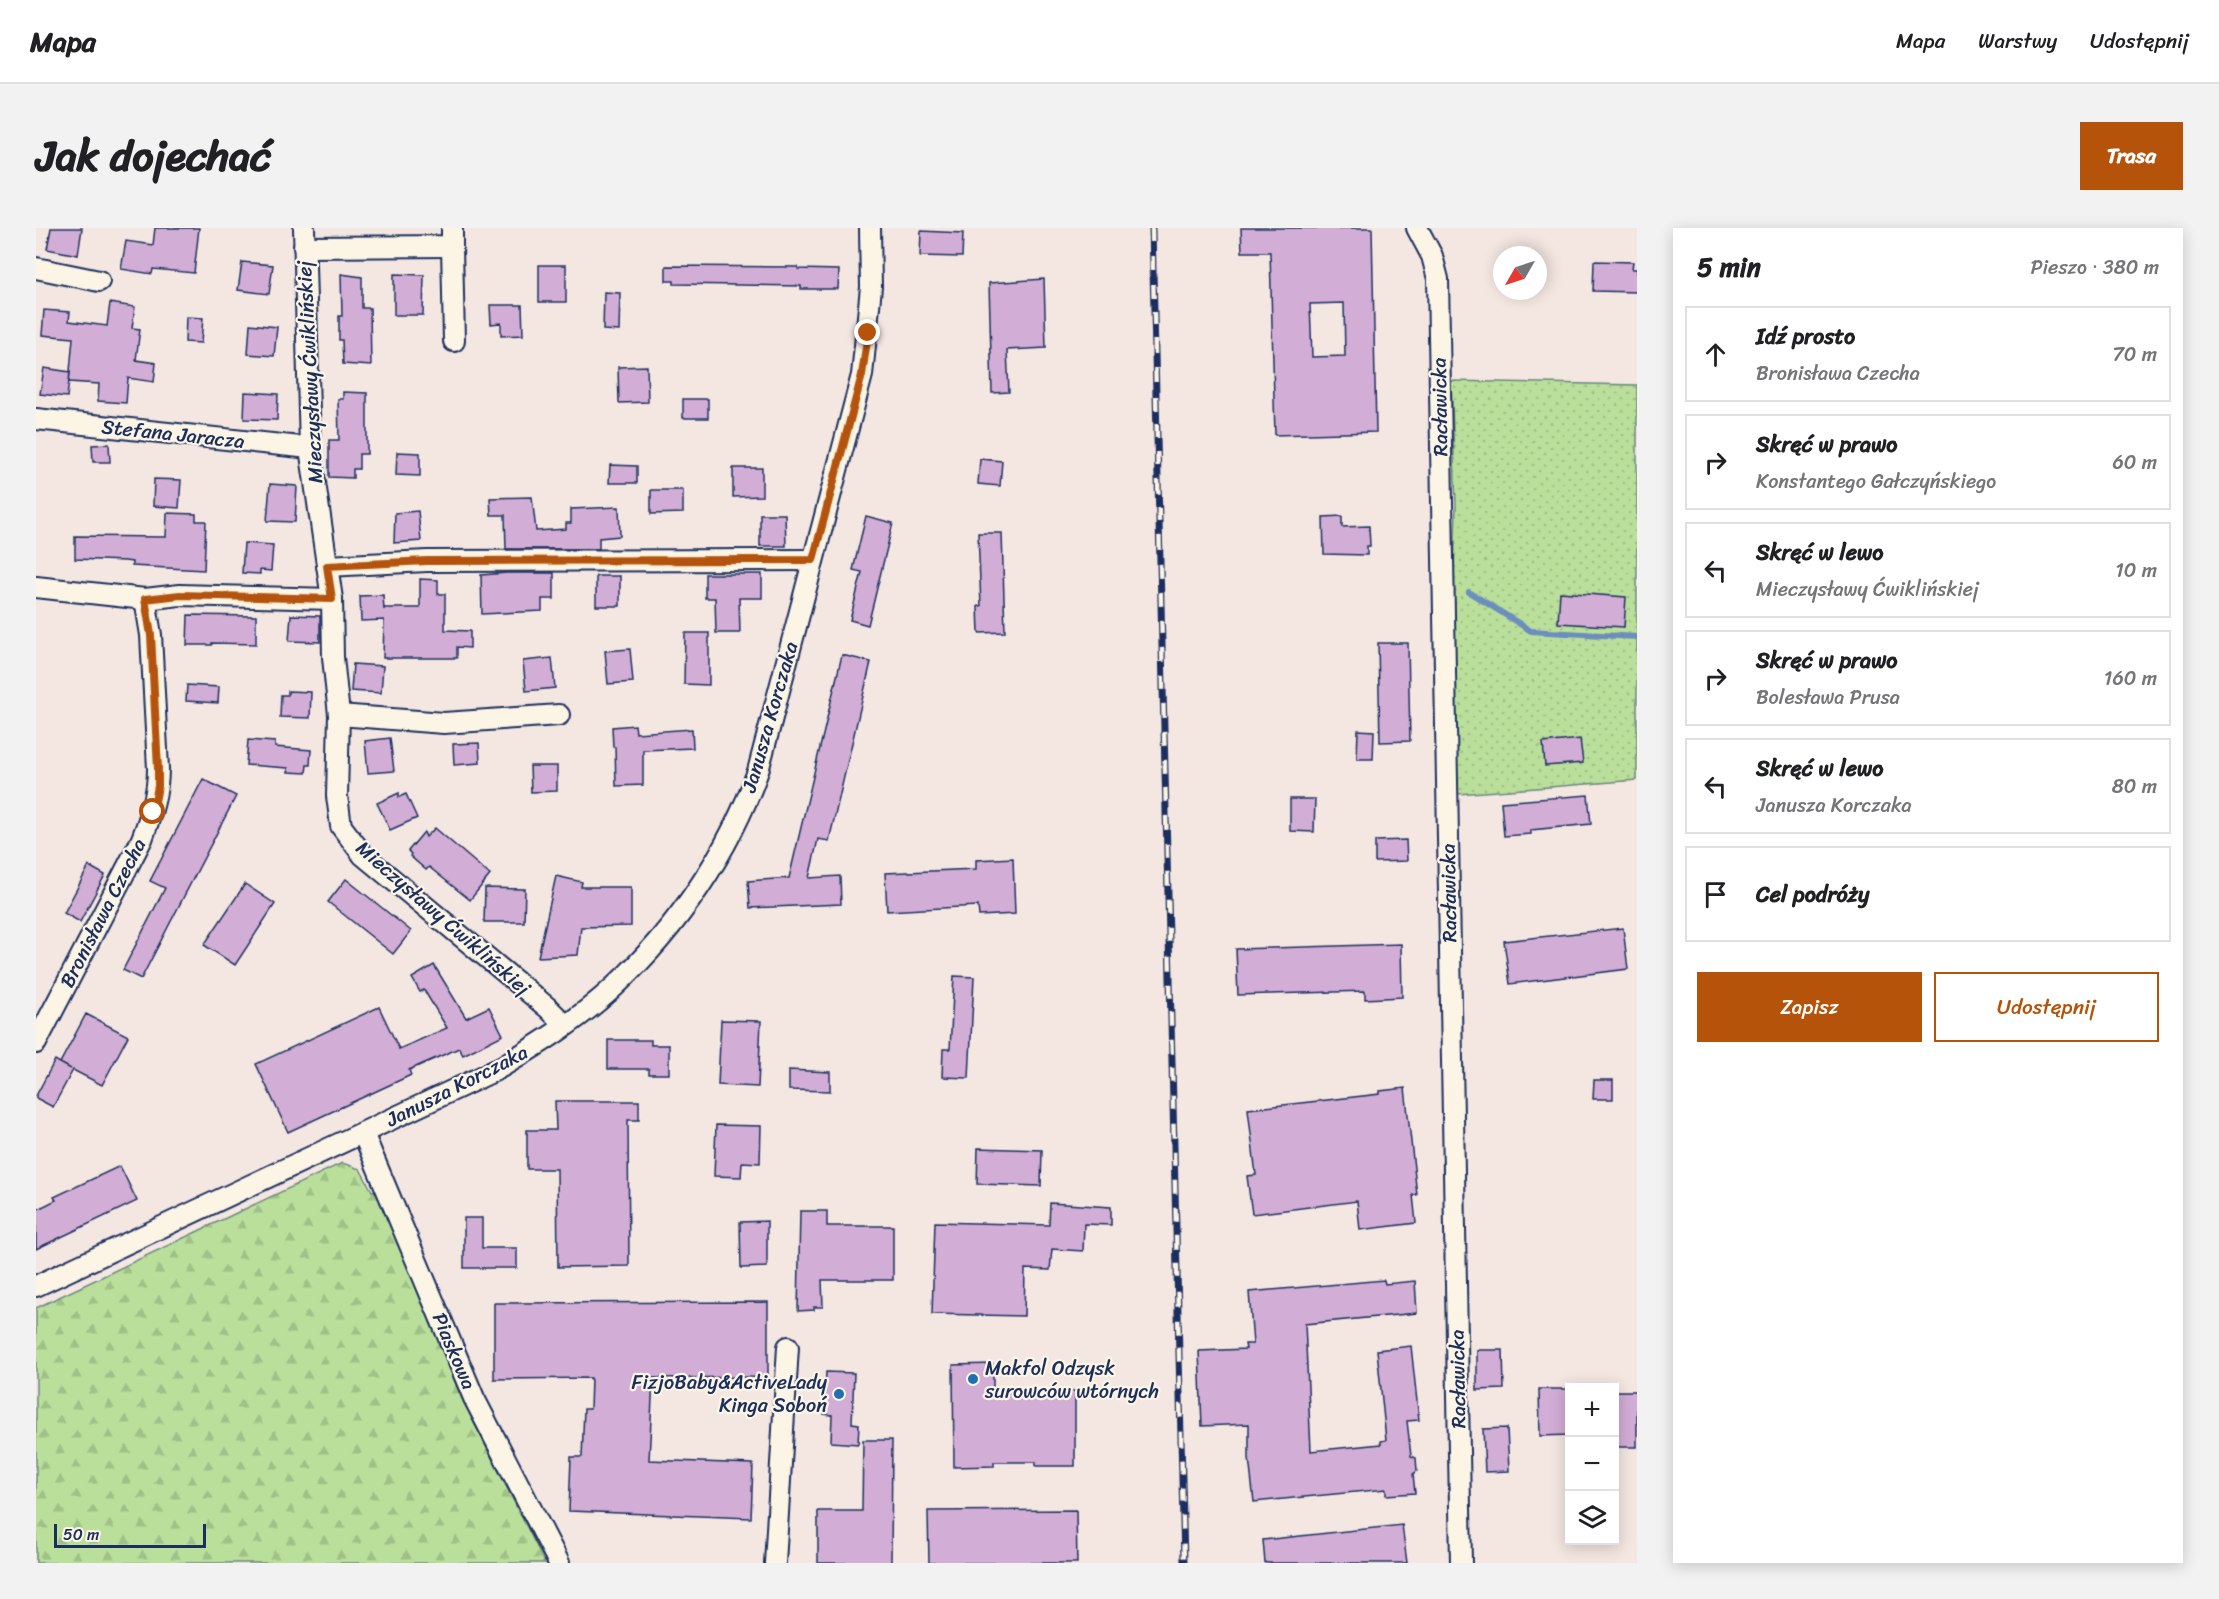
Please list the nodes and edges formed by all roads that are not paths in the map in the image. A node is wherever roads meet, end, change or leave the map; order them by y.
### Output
1 (870, 228) edge
2 (1417, 228) edge
3 (452, 237) edge
4 (304, 238) edge
5 (36, 268) edge
6 (99, 281) dead end
7 (454, 341) dead end
8 (36, 419) edge
9 (310, 448) junction
10 (813, 560) junction
11 (327, 566) junction
12 (36, 587) edge
13 (145, 599) junction
14 (332, 599) junction
15 (559, 715) dead end
16 (339, 716) junction
17 (565, 1025) junction
18 (36, 1043) edge
19 (363, 1133) junction
20 (36, 1286) edge
21 (788, 1347) dead end
22 (559, 1563) edge
23 (775, 1563) edge
24 (1461, 1563) edge

1 - 10 street, Janusza Korczaka
2 - 24 street, Racławicka
3 - 4 street
3 - 7 street
4 - 9 street, Mieczysławy Ćwiklińskiej
5 - 6 street
8 - 9 street, Stefana Jaracza
9 - 11 street, Mieczysławy Ćwiklińskiej
10 - 11 street
10 - 17 street, Janusza Korczaka
11 - 14 street, Mieczysławy Ćwiklińskiej
12 - 13 street
13 - 14 street
13 - 18 street, Bronisława Czecha
14 - 16 street, Mieczysławy Ćwiklińskiej
15 - 16 street
16 - 17 street, Mieczysławy Ćwiklińskiej
17 - 19 street, Janusza Korczaka
19 - 20 street, Janusza Korczaka
19 - 22 street, Piaskowa
21 - 23 street

